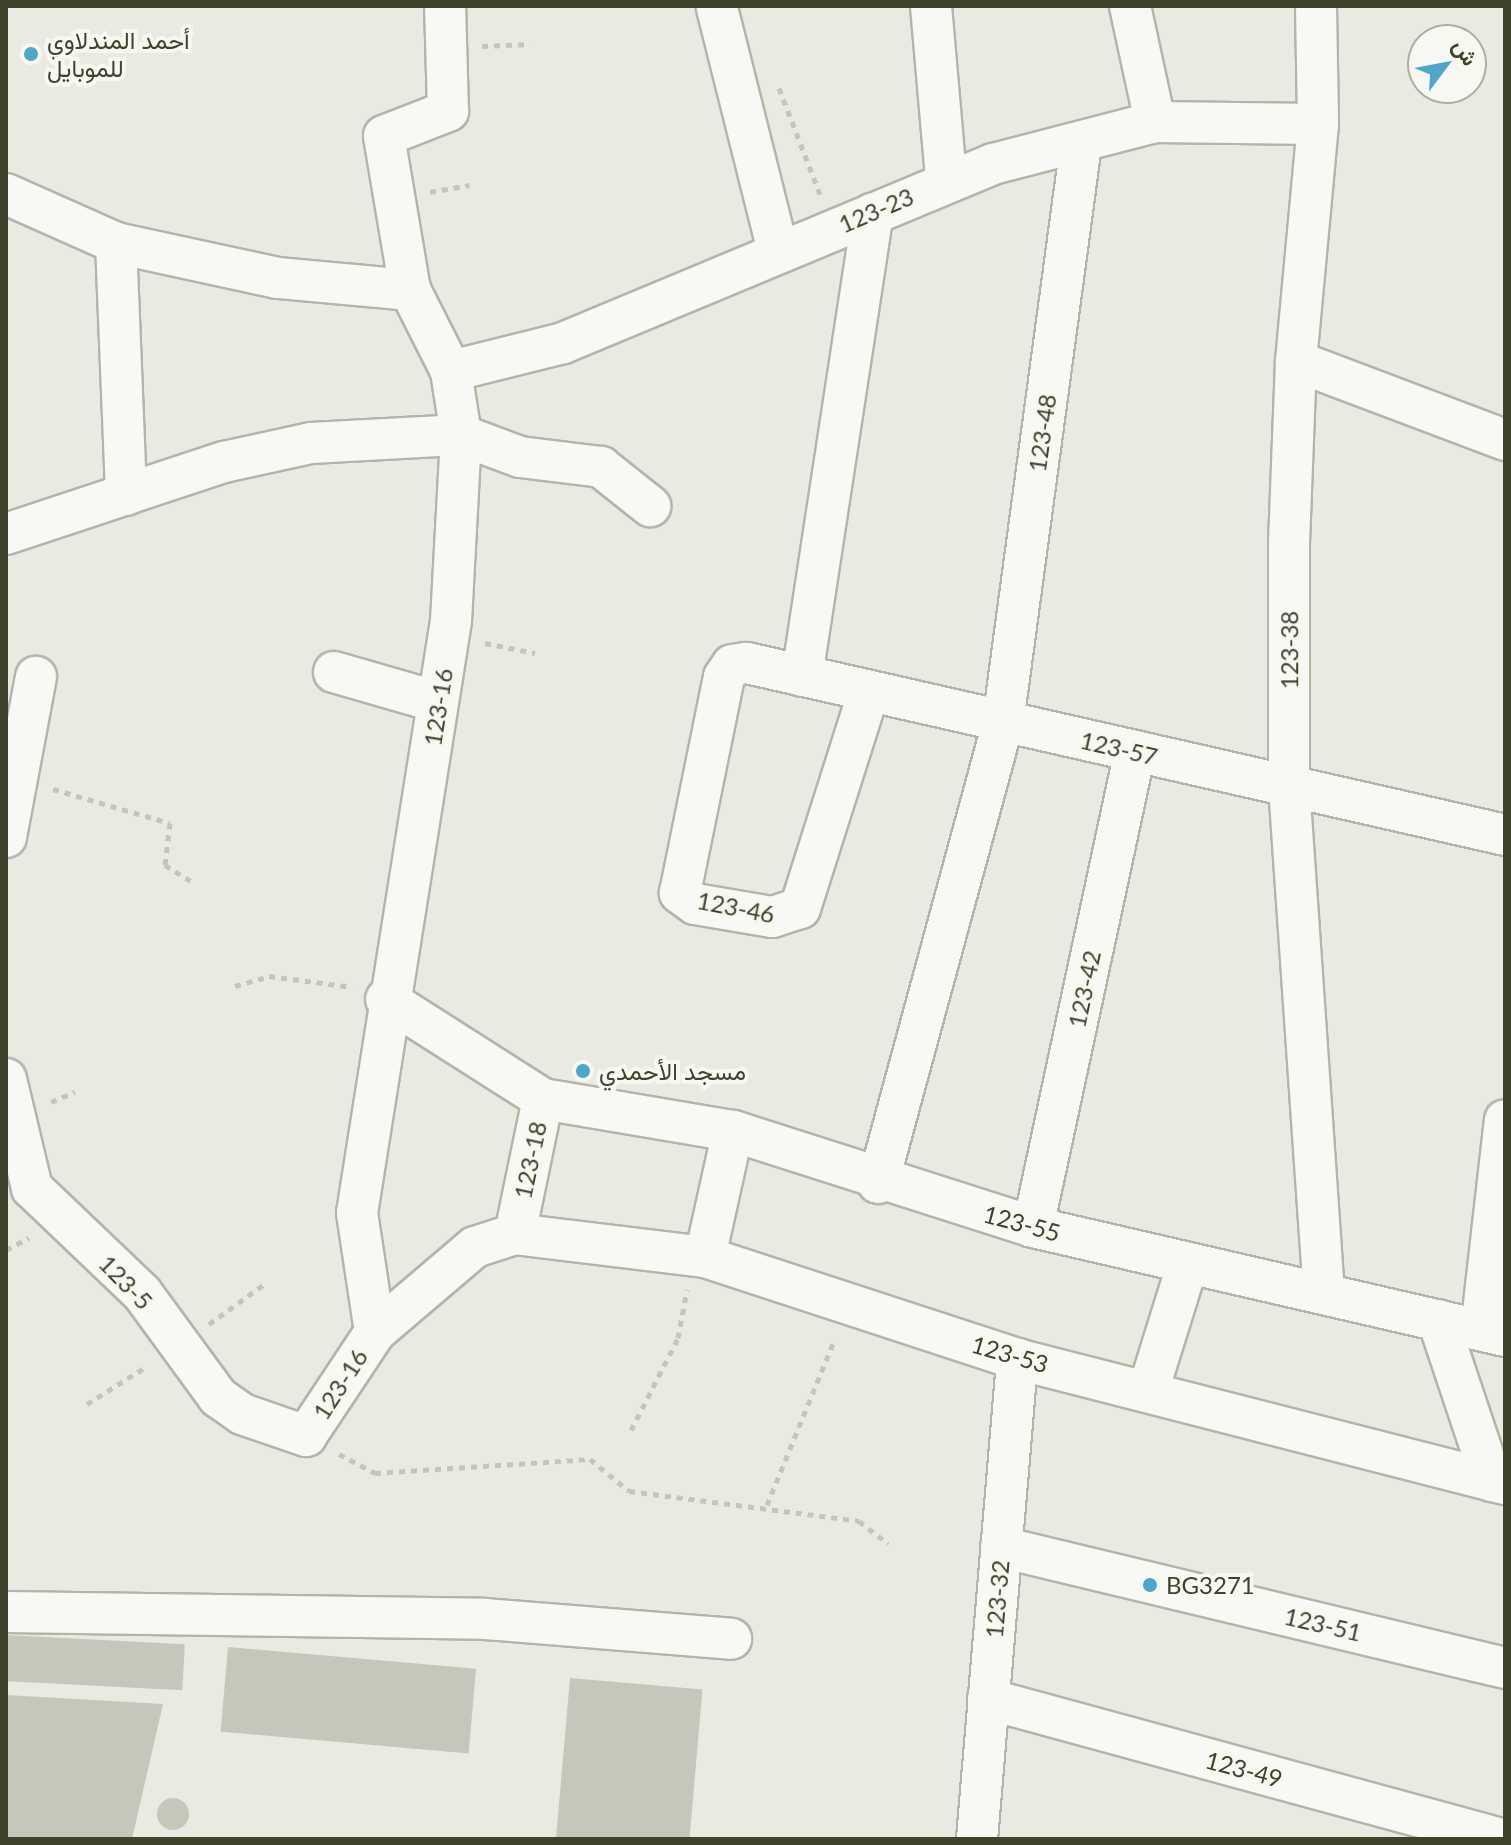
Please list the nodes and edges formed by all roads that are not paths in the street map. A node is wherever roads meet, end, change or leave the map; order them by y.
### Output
1 (445, 6) edge
2 (931, 6) edge
3 (1130, 6) edge
4 (1316, 6) edge
5 (717, 8) edge
6 (1155, 122) junction
7 (1318, 124) junction
8 (1081, 144) junction
9 (946, 179) junction
10 (6, 194) edge
11 (873, 213) junction
12 (116, 243) junction
13 (778, 250) junction
14 (410, 290) junction
15 (1296, 361) junction
16 (451, 371) junction
17 (461, 435) junction
18 (1505, 440) edge
19 (126, 495) junction
20 (650, 506) dead end
21 (6, 534) edge
22 (732, 665) joint
23 (334, 672) dead end
24 (802, 676) junction
25 (36, 677) dead end
26 (869, 691) junction
27 (438, 702) junction
28 (1003, 722) junction
29 (1135, 751) junction
30 (1289, 786) junction
31 (1505, 835) edge
32 (6, 837) edge
33 (386, 999) junction
34 (6, 1079) edge
35 (543, 1099) junction
36 (1505, 1120) edge
37 (733, 1131) junction
38 (878, 1183) junction
39 (1033, 1227) junction
40 (515, 1234) junction
41 (705, 1257) junction
42 (1188, 1263) junction
43 (1324, 1294) junction
44 (1438, 1320) junction
45 (375, 1332) junction
46 (1493, 1333) edge
47 (1017, 1359) junction
48 (1149, 1388) junction
49 (306, 1436) joint
50 (1499, 1482) edge
51 (1001, 1547) junction
52 (6, 1612) edge
53 (731, 1639) dead end
54 (1505, 1668) edge
55 (988, 1699) junction
56 (977, 1839) edge
57 (1501, 1839) edge

1 - 14 lane, 123-16
2 - 9 lane
3 - 6 lane
4 - 7 lane, 123-38
5 - 13 lane
6 - 7 lane, 123-23
6 - 8 lane, 123-23
7 - 15 lane, 123-38
8 - 9 lane, 123-23
8 - 28 lane, 123-48
9 - 11 lane, 123-23
10 - 12 lane
11 - 13 lane, 123-23
11 - 24 lane
12 - 14 lane
12 - 19 lane
13 - 16 lane, 123-23
14 - 16 lane, 123-16
15 - 18 lane
15 - 30 lane, 123-38
16 - 17 lane, 123-16
17 - 19 lane
17 - 20 lane
17 - 27 lane, 123-16
19 - 21 lane
22 - 24 lane, 123-57
22 - 26 lane, 123-46
23 - 27 lane
24 - 26 lane, 123-57
25 - 32 lane
26 - 28 lane, 123-57
27 - 33 lane, 123-16
28 - 29 lane, 123-57
28 - 38 lane, 123-48
29 - 30 lane, 123-57
29 - 39 lane, 123-42
30 - 31 lane, 123-57
30 - 43 lane, 123-38
33 - 35 lane, 123-18
33 - 45 lane, 123-16
34 - 49 lane, 123-5
35 - 37 lane, 123-55
35 - 40 lane, 123-18
36 - 46 lane
37 - 38 lane, 123-55
37 - 41 lane
38 - 39 lane, 123-55
39 - 42 lane, 123-55
40 - 41 lane, 123-53
40 - 45 lane
41 - 47 lane, 123-53
42 - 43 lane, 123-55
42 - 48 lane
43 - 44 lane, 123-55
44 - 46 lane, 123-55
44 - 50 lane
45 - 49 lane, 123-16
47 - 48 lane, 123-53
47 - 51 lane, 123-32
48 - 50 lane, 123-53
51 - 54 lane, 123-51
51 - 55 lane, 123-32
52 - 53 lane
55 - 56 lane, 123-32
55 - 57 lane, 123-49

